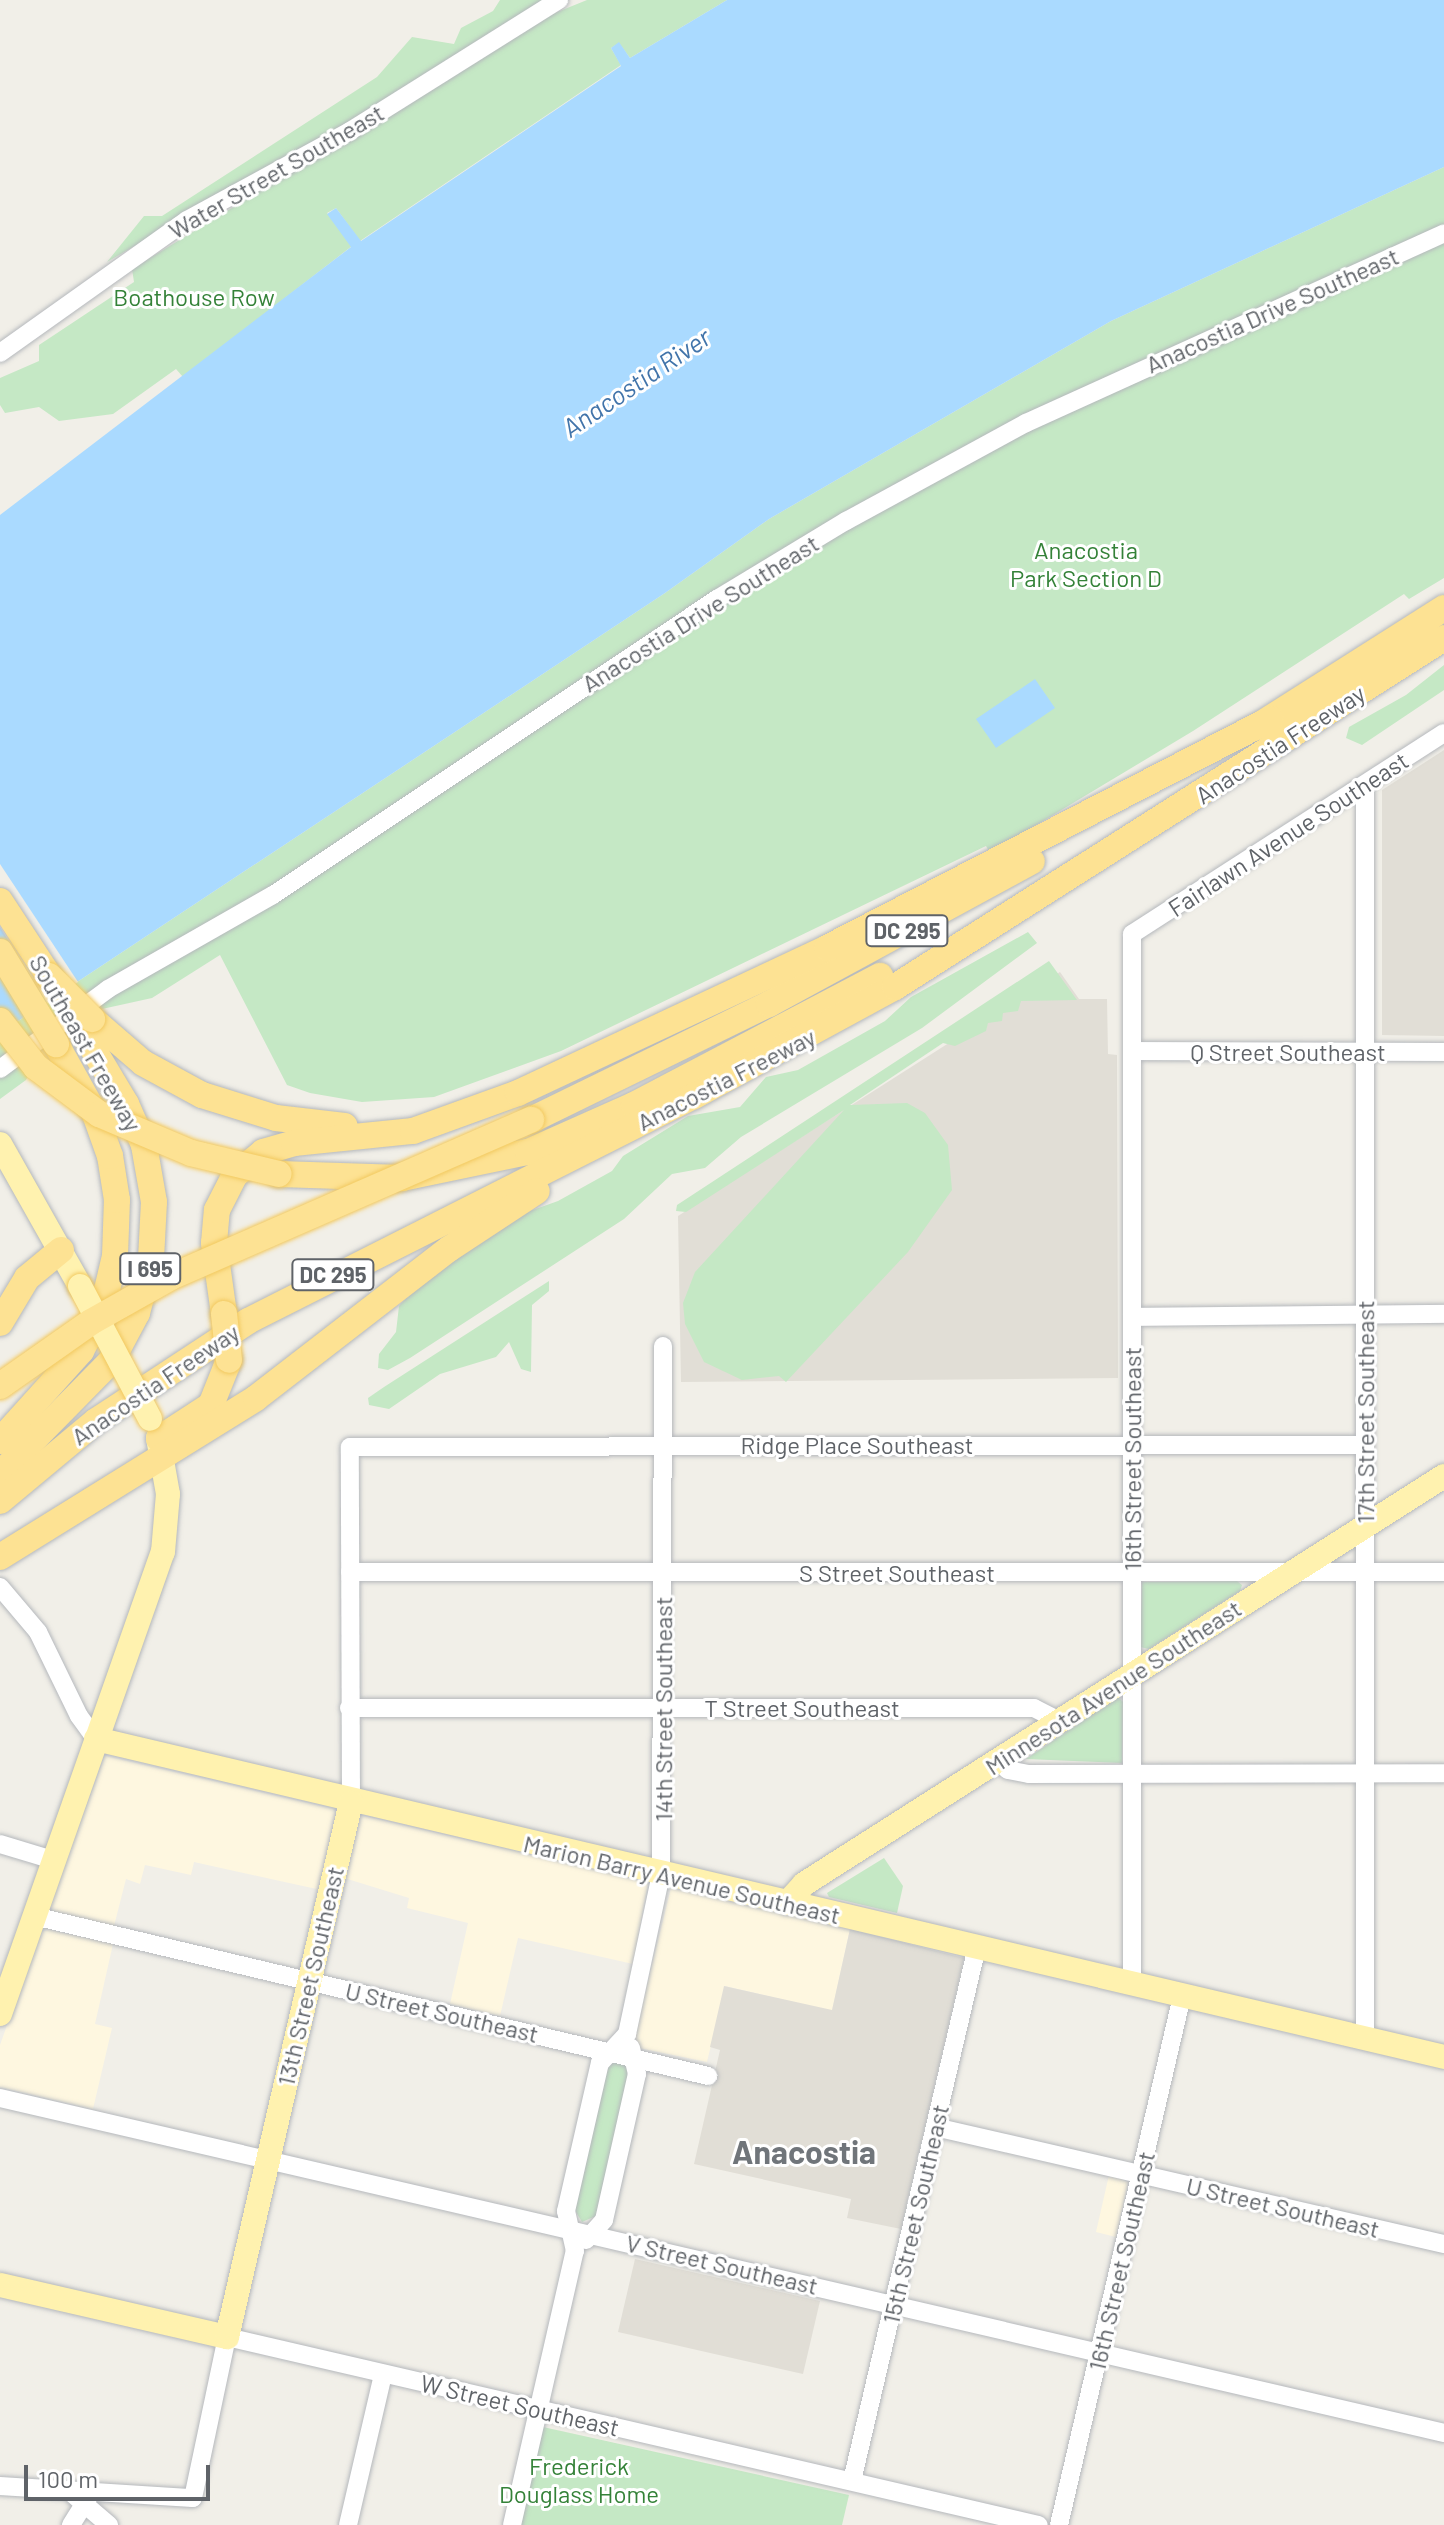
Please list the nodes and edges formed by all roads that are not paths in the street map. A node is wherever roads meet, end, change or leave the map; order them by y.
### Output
1 (559, 0) edge
2 (1444, 233) edge
3 (0, 353) edge
4 (1444, 608) edge
5 (1444, 638) edge
6 (1270, 719) junction
7 (1444, 733) edge
8 (1365, 785) junction
9 (1191, 803) junction
10 (0, 901) edge
11 (1132, 934) joint
12 (0, 952) edge
13 (0, 1021) edge
14 (86, 1023) junction
15 (1132, 1051) junction
16 (1365, 1052) junction
17 (1444, 1052) edge
18 (0, 1069) edge
19 (694, 1096) junction
20 (497, 1101) junction
21 (0, 1144) edge
22 (61, 1250) junction
23 (1366, 1314) junction
24 (1444, 1314) edge
25 (1132, 1317) junction
26 (0, 1323) edge
27 (663, 1346) dead end
28 (0, 1386) edge
29 (158, 1439) junction
30 (0, 1441) edge
31 (663, 1445) junction
32 (1132, 1445) junction
33 (1365, 1445) junction
34 (350, 1447) joint
35 (0, 1474) edge
36 (1444, 1476) edge
37 (0, 1501) edge
38 (1365, 1526) junction
39 (2, 1556) edge
40 (350, 1572) junction
41 (1291, 1572) junction
42 (1365, 1572) junction
43 (1444, 1572) edge
44 (662, 1573) junction
45 (1132, 1573) junction
46 (0, 1587) edge
47 (1132, 1673) junction
48 (663, 1707) junction
49 (349, 1708) junction
50 (1059, 1721) junction
51 (96, 1739) junction
52 (998, 1761) junction
53 (1132, 1773) junction
54 (1365, 1773) junction
55 (1444, 1773) edge
56 (351, 1802) junction
57 (0, 1844) edge
58 (53, 1860) junction
59 (661, 1874) junction
60 (787, 1903) junction
61 (34, 1916) junction
62 (977, 1947) junction
63 (309, 1981) junction
64 (1132, 1985) junction
65 (1182, 1996) junction
66 (0, 2014) edge
67 (627, 2034) junction
68 (1365, 2039) junction
69 (608, 2052) junction
70 (1444, 2057) edge
71 (634, 2058) junction
72 (708, 2076) dead end
73 (0, 2098) edge
74 (935, 2127) junction
75 (268, 2160) junction
76 (1141, 2174) junction
77 (570, 2229) junction
78 (591, 2234) junction
79 (1444, 2244) edge
80 (575, 2251) junction
81 (0, 2285) edge
82 (894, 2304) junction
83 (227, 2337) junction
84 (1099, 2352) junction
85 (383, 2374) junction
86 (539, 2408) junction
87 (1444, 2433) edge
88 (852, 2481) junction
89 (0, 2486) edge
90 (88, 2498) junction
91 (71, 2525) edge
92 (109, 2525) edge
93 (348, 2525) edge
94 (512, 2525) edge
95 (1039, 2525) edge
96 (1059, 2525) edge

1 - 3 street, Water Street Southeast
2 - 18 street, Anacostia Drive Southeast
4 - 6 highway, Anacostia Freeway / DC 295
5 - 9 highway, Anacostia Freeway / DC 295
6 - 20 highway
6 - 28 highway, Anacostia Freeway / DC 295, bridge
7 - 8 street, Fairlawn Avenue Southeast
8 - 11 street, Fairlawn Avenue Southeast
8 - 16 street, 17th Street Southeast
9 - 13 highway, bridge
9 - 19 highway, Anacostia Freeway / DC 295
10 - 14 highway, Southeast Freeway, bridge
11 - 15 street, 16th Street Southeast
12 - 30 highway, Southeast Freeway / I 695, bridge
14 - 20 highway
14 - 35 highway, Southeast Freeway / I 695
15 - 16 street, Q Street Southeast
15 - 25 street, 16th Street Southeast
16 - 17 street, Q Street Southeast
16 - 23 street, 17th Street Southeast
19 - 29 highway
19 - 37 highway, Anacostia Freeway / DC 295
20 - 29 highway, bridge
21 - 22 main road
22 - 26 highway
22 - 29 main road, bridge
23 - 24 street
23 - 25 street
23 - 33 street, 17th Street Southeast
25 - 32 street, 16th Street Southeast
27 - 31 street, 14th Street Southeast
29 - 39 highway
29 - 51 main road
31 - 32 street, Ridge Place Southeast
31 - 34 street, Ridge Place Southeast
31 - 44 street, 14th Street Southeast
32 - 33 street, Ridge Place Southeast
32 - 45 street, 16th Street Southeast
33 - 38 street, 17th Street Southeast
34 - 40 street, 13th Street Southeast
36 - 38 main road, Minnesota Avenue Southeast
38 - 41 main road, Minnesota Avenue Southeast
38 - 42 street, 17th Street Southeast
40 - 44 street, S Street Southeast
40 - 49 street, 13th Street Southeast
41 - 42 street, S Street Southeast
41 - 45 street, S Street Southeast
41 - 47 main road, Minnesota Avenue Southeast
42 - 43 street, S Street Southeast
42 - 54 street, 17th Street Southeast
44 - 45 street, S Street Southeast
44 - 48 street, 14th Street Southeast
45 - 47 street, 16th Street Southeast
46 - 51 street
47 - 50 main road, Minnesota Avenue Southeast
47 - 53 street, 16th Street Southeast
48 - 49 street, T Street Southeast
48 - 50 street, T Street Southeast
48 - 59 street, 14th Street Southeast
49 - 56 street, 13th Street Southeast
50 - 52 main road, Minnesota Avenue Southeast
51 - 56 main road, Marion Barry Avenue Southeast
51 - 58 main road
52 - 53 street
52 - 60 main road, Minnesota Avenue Southeast
53 - 54 street
53 - 64 street, 16th Street Southeast
54 - 55 street
54 - 68 street, 17th Street Southeast
56 - 59 main road, Marion Barry Avenue Southeast
56 - 63 main road, 13th Street Southeast
57 - 58 street
58 - 61 main road
59 - 60 main road, Marion Barry Avenue Southeast
59 - 67 street, 14th Street Southeast
60 - 62 main road, Marion Barry Avenue Southeast
61 - 63 street, U Street Southeast
61 - 66 main road
62 - 64 main road, Marion Barry Avenue Southeast
62 - 74 street, 15th Street Southeast
63 - 69 street, U Street Southeast
63 - 75 main road, 13th Street Southeast
64 - 65 main road, Marion Barry Avenue Southeast
65 - 68 main road, Marion Barry Avenue Southeast
65 - 76 street, 16th Street Southeast
67 - 69 street
67 - 71 street
68 - 70 main road, Marion Barry Avenue Southeast
69 - 71 street, U Street Southeast
69 - 77 street
71 - 72 street, U Street Southeast
71 - 78 street
73 - 75 street, V Street Southeast
74 - 76 street, U Street Southeast
74 - 82 street, 15th Street Southeast
75 - 77 street, V Street Southeast
75 - 83 main road, 13th Street Southeast
76 - 79 street, U Street Southeast
76 - 84 street, 16th Street Southeast
77 - 78 street, V Street Southeast
77 - 80 street
78 - 80 street
78 - 82 street, V Street Southeast
80 - 86 street
81 - 83 main road, W Street Southeast
82 - 84 street, V Street Southeast
82 - 88 street, 15th Street Southeast
83 - 85 street, W Street Southeast
83 - 90 street, 13th Street Southeast
84 - 87 street, V Street Southeast
84 - 96 street, 16th Street Southeast
85 - 86 street, W Street Southeast
85 - 93 street
86 - 88 street, W Street Southeast
86 - 94 street
88 - 95 street, W Street Southeast
89 - 90 street
90 - 91 street
90 - 92 street

